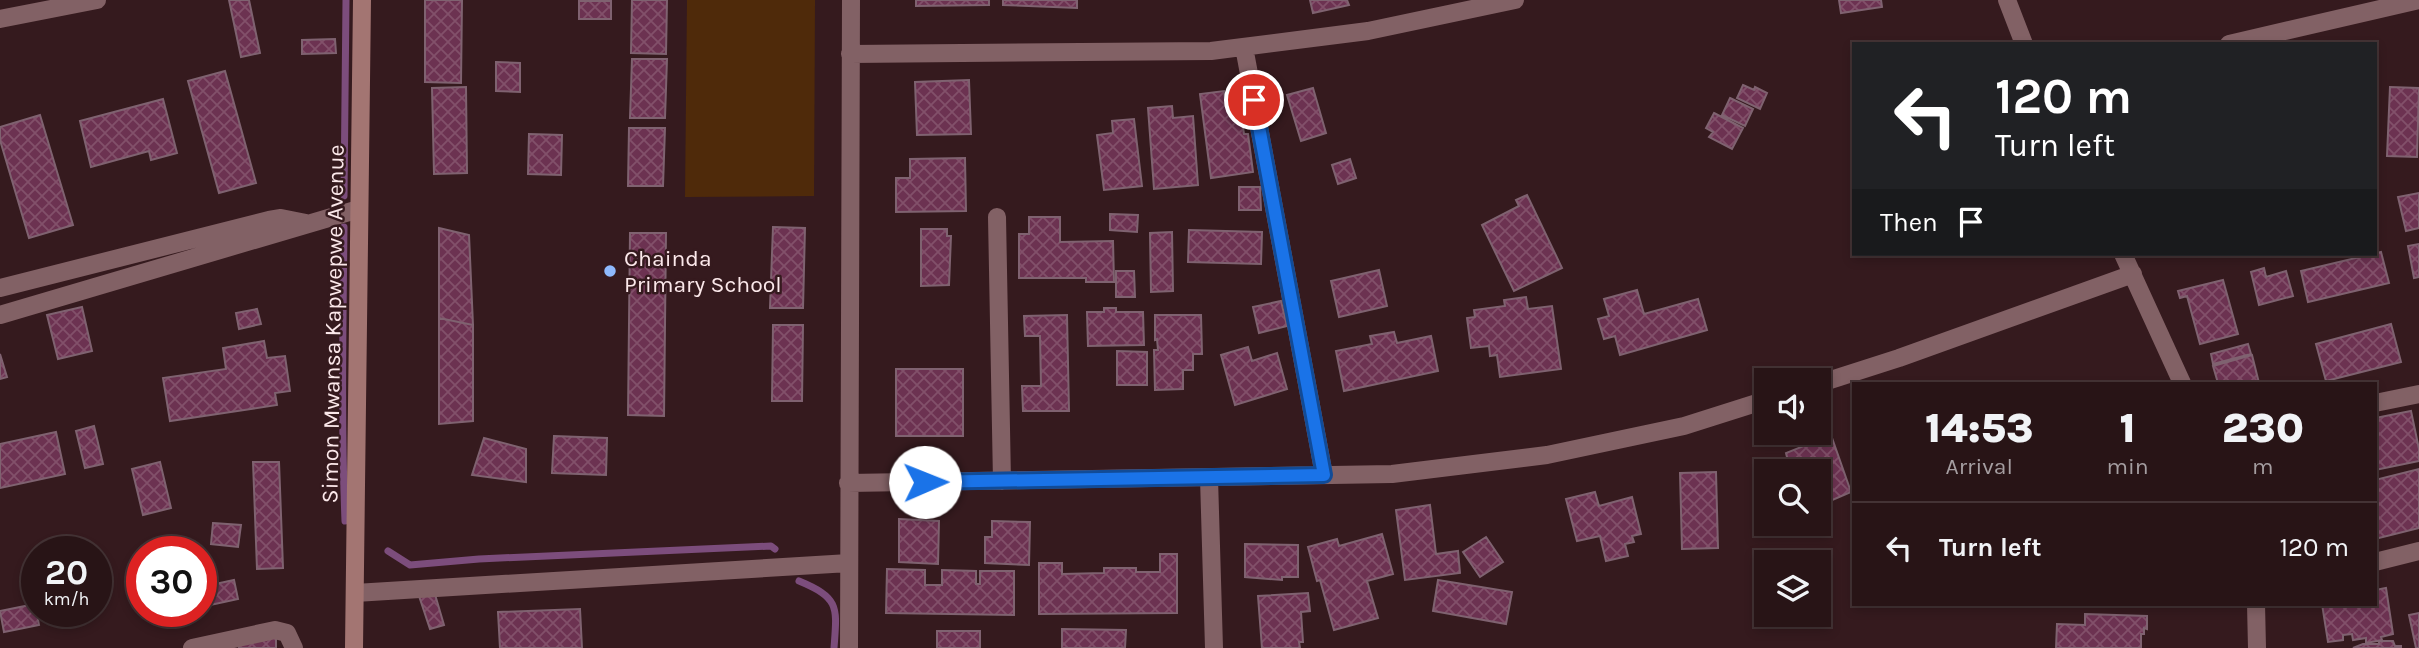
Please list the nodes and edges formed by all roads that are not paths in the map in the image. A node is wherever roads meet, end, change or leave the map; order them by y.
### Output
1 (97, 0) edge
2 (362, 0) edge
3 (851, 0) edge
4 (1515, 0) edge
5 (2007, 0) edge
6 (2419, 0) edge
7 (0, 19) edge
8 (2023, 42) edge
9 (2238, 42) edge
10 (1244, 47) junction
11 (850, 54) junction
12 (359, 209) junction
13 (997, 217) dead end
14 (310, 224) junction
15 (2124, 256) edge
16 (2133, 274) junction
17 (0, 288) edge
18 (0, 315) edge
19 (1831, 380) edge
20 (2182, 382) edge
21 (2419, 394) edge
22 (2377, 403) edge
23 (1754, 404) edge
24 (1324, 475) junction
25 (1209, 478) junction
26 (1002, 481) junction
27 (848, 484) junction
28 (2419, 551) edge
29 (2377, 562) edge
30 (849, 563) junction
31 (355, 593) junction
32 (2256, 606) edge
33 (192, 648) edge
34 (294, 648) edge
35 (354, 648) edge
36 (849, 648) edge
37 (1214, 648) edge
38 (2258, 648) edge

1 - 7 street
2 - 12 main road, Simon Mwansa Kapwepwe Avenue
3 - 11 street
4 - 10 street
5 - 8 street
6 - 9 street
10 - 11 street
10 - 24 street
11 - 27 street
12 - 14 street
12 - 31 main road, Simon Mwansa Kapwepwe Avenue
13 - 26 street
14 - 17 street
14 - 18 street
15 - 16 street
16 - 19 street
16 - 20 street
21 - 22 street
23 - 24 street
24 - 25 street
25 - 26 street
25 - 37 street
26 - 27 street
27 - 30 street
28 - 29 street
30 - 31 street
30 - 36 street
31 - 35 main road, Simon Mwansa Kapwepwe Avenue
32 - 38 street
33 - 34 street

